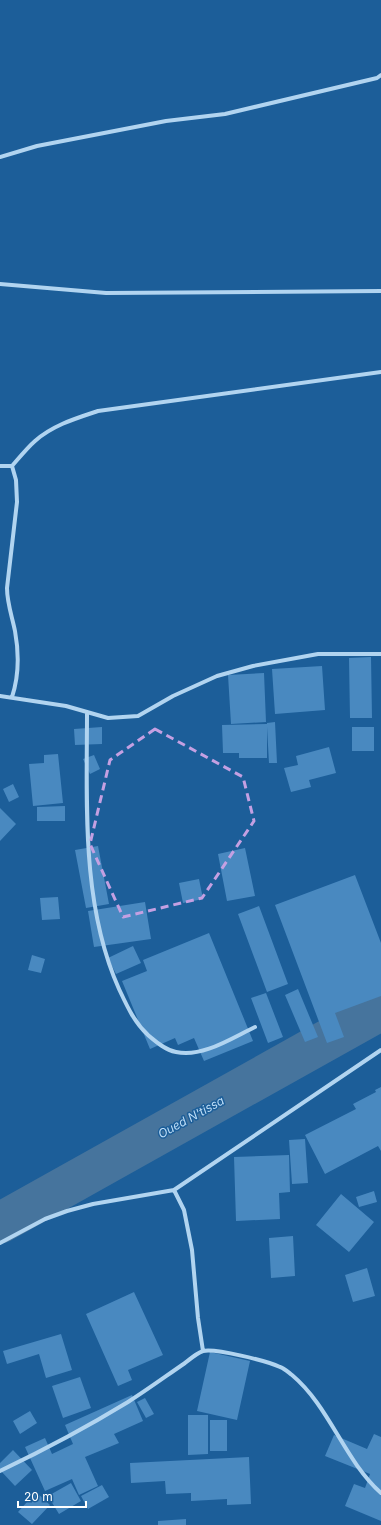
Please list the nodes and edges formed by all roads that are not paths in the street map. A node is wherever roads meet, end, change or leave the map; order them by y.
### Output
1 (381, 75) edge
2 (0, 158) edge
3 (0, 284) edge
4 (381, 291) edge
5 (381, 372) edge
6 (0, 466) edge
7 (12, 466) junction
8 (381, 654) edge
9 (0, 696) edge
10 (12, 697) junction
11 (87, 712) junction
12 (255, 1027) dead end
13 (381, 1050) edge
14 (174, 1190) junction
15 (0, 1244) edge
16 (203, 1351) junction
17 (0, 1471) edge
18 (381, 1493) edge

1 - 2 street
3 - 4 street
5 - 7 street
6 - 7 street
7 - 10 street
8 - 11 street
9 - 10 street
10 - 11 street
11 - 12 street
13 - 14 street
14 - 15 street
14 - 16 street
16 - 17 street
16 - 18 street

